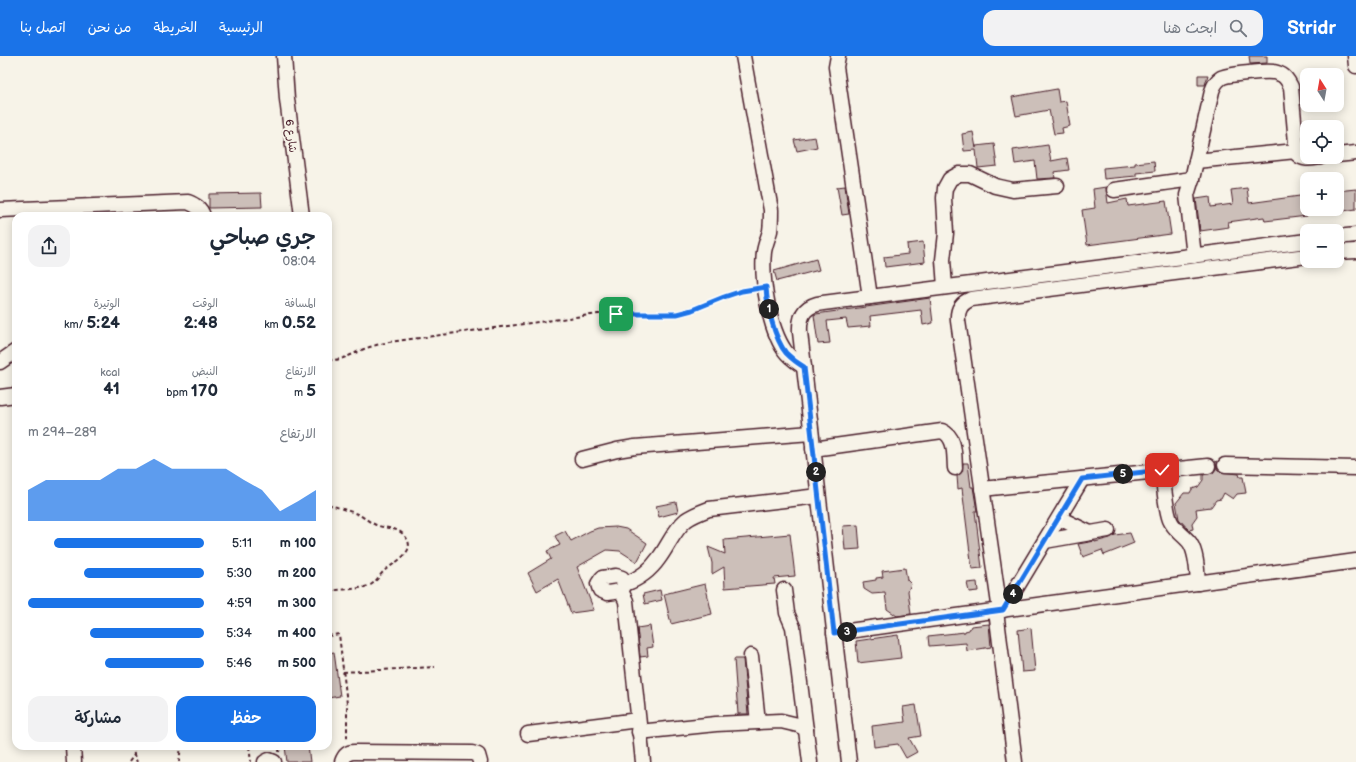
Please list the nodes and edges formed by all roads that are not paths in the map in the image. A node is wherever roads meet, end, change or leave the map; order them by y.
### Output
1 (284, 56) edge
2 (744, 56) edge
3 (838, 56) edge
4 (1355, 56) edge
5 (1356, 66) edge
6 (1296, 151) junction
7 (1356, 153) edge
8 (1344, 154) edge
9 (1300, 156) edge
10 (1196, 161) junction
11 (1192, 179) junction
12 (1057, 186) dead end
13 (1114, 190) dead end
14 (10, 212) edge
15 (202, 212) edge
16 (301, 212) edge
17 (1356, 235) edge
18 (1344, 236) edge
19 (1300, 242) edge
20 (1356, 251) edge
21 (1344, 252) edge
22 (1194, 256) junction
23 (1300, 257) edge
24 (945, 287) junction
25 (870, 297) junction
26 (12, 354) edge
27 (0, 362) edge
28 (804, 367) junction
29 (12, 396) edge
30 (0, 397) edge
31 (811, 432) junction
32 (813, 449) junction
33 (582, 459) dead end
34 (1225, 465) dead end
35 (1208, 466) dead end
36 (955, 468) dead end
37 (1356, 468) edge
38 (1162, 470) junction
39 (1082, 479) junction
40 (982, 489) junction
41 (818, 496) junction
42 (1059, 518) junction
43 (1108, 530) dead end
44 (1090, 533) junction
45 (1045, 541) junction
46 (1356, 561) edge
47 (1198, 583) junction
48 (784, 590) dead end
49 (1000, 610) junction
50 (834, 633) junction
51 (751, 656) dead end
52 (758, 722) junction
53 (639, 726) junction
54 (806, 729) junction
55 (528, 734) dead end
56 (73, 750) edge
57 (345, 758) edge
58 (74, 762) edge
59 (265, 762) edge
60 (274, 762) edge
61 (480, 762) edge
62 (643, 762) edge
63 (810, 762) edge
64 (849, 762) edge
65 (1015, 762) edge

1 - 16 street, شارع 6
2 - 28 street
3 - 25 street
4 - 5 street
6 - 9 street
6 - 10 street
6 - 10 street
7 - 8 street
10 - 11 street
11 - 13 street
11 - 22 street
12 - 24 street
14 - 15 street
17 - 18 street
19 - 22 street
20 - 21 street
22 - 24 street
23 - 40 street
24 - 25 street
25 - 28 street
26 - 27 street
28 - 31 street
29 - 30 street
31 - 32 street
31 - 33 street
32 - 36 street
32 - 41 street
34 - 37 street
35 - 38 street
38 - 39 street
38 - 47 street
39 - 40 street
39 - 42 street
40 - 49 street
41 - 50 street
41 - 53 street
42 - 44 street
42 - 45 street
43 - 44 street
44 - 45 street
45 - 49 street
46 - 47 street
47 - 49 street
48 - 54 street
49 - 50 street
49 - 65 street
50 - 64 street
51 - 52 street
52 - 53 street
52 - 54 street
53 - 55 street
53 - 62 street
54 - 63 street
56 - 58 street
57 - 61 street
59 - 60 street

